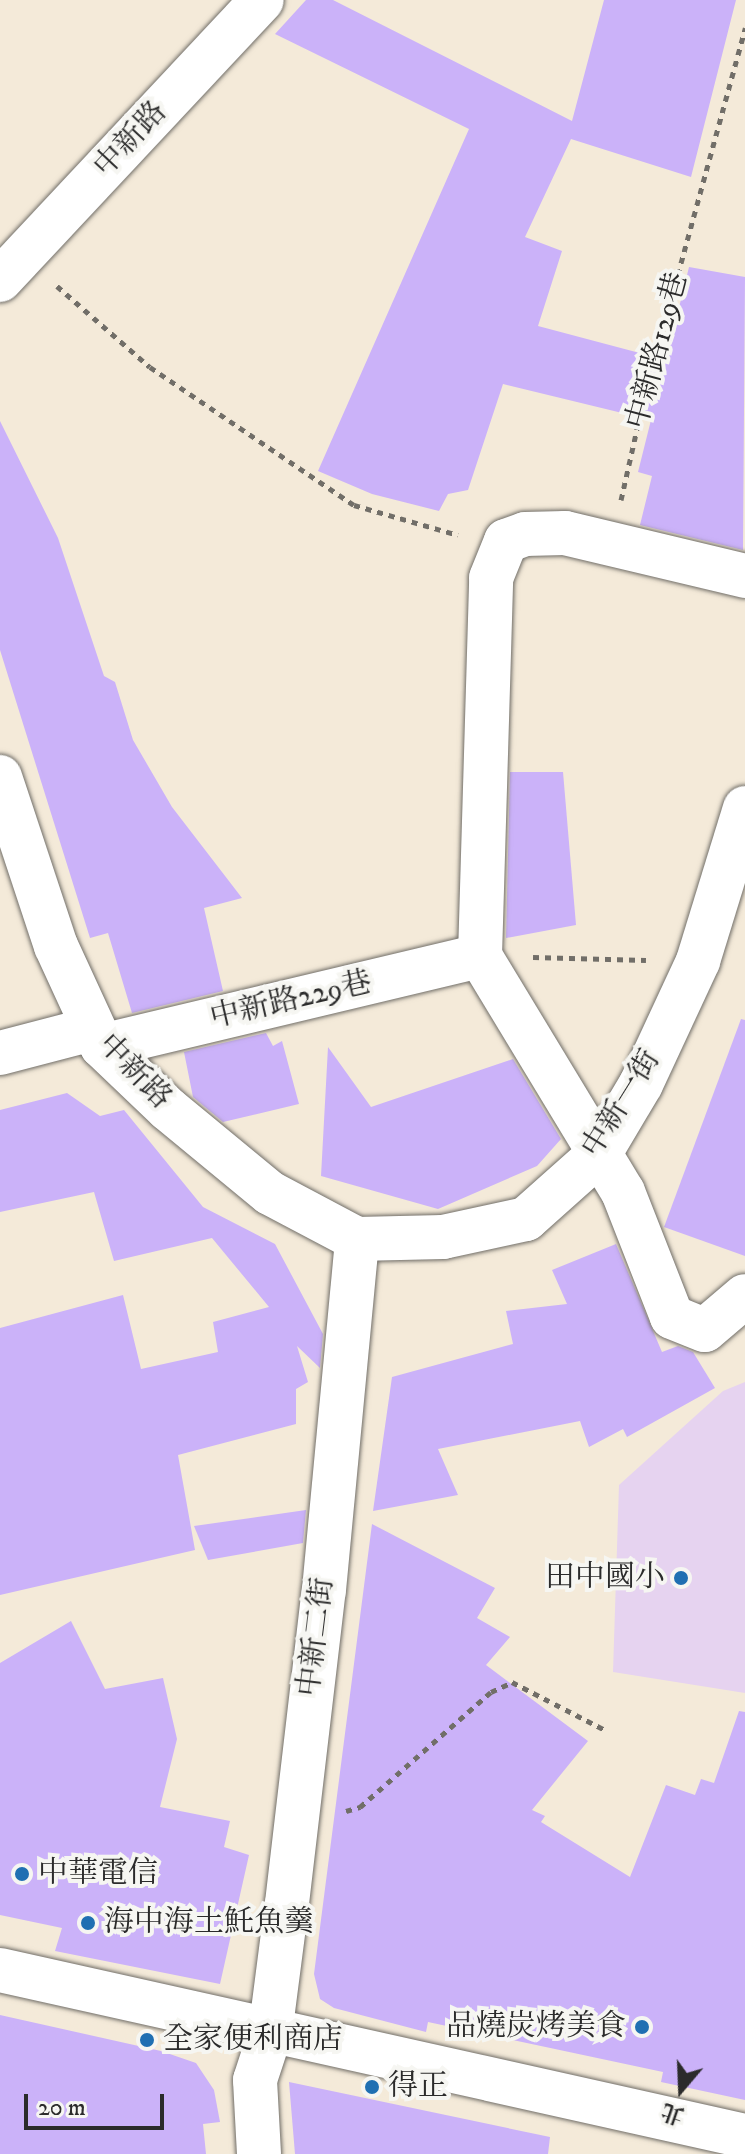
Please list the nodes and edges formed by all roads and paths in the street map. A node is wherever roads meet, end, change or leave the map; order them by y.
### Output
1 (262, 0) edge
2 (745, 28) edge
3 (11, 267) edge
4 (506, 541) junction
5 (613, 544) junction
6 (745, 576) edge
7 (0, 777) edge
8 (745, 808) edge
9 (480, 956) junction
10 (698, 961) junction
11 (97, 1037) junction
12 (0, 1053) edge
13 (600, 1153) junction
14 (357, 1239) junction
15 (745, 1296) edge
16 (607, 1731) dead end
17 (295, 1826) junction
18 (0, 1970) edge
19 (270, 2034) junction
20 (745, 2136) edge
21 (259, 2154) edge

1 - 3 street, 中新路
2 - 5 path, 中新路129巷
3 - 4 path
4 - 5 street
4 - 9 street
5 - 6 street
7 - 11 street, 中新路
8 - 10 street, 中新一街
9 - 10 path
9 - 11 street, 中新路229巷
9 - 13 street
10 - 13 street, 中新一街
11 - 12 street, 中新路229巷
11 - 14 street, 中新路
13 - 14 street, 中新一街
13 - 15 street
14 - 17 street, 中新二街
16 - 17 path
17 - 19 street, 中新二街
18 - 19 street
19 - 20 street
19 - 21 street, 中新二街

